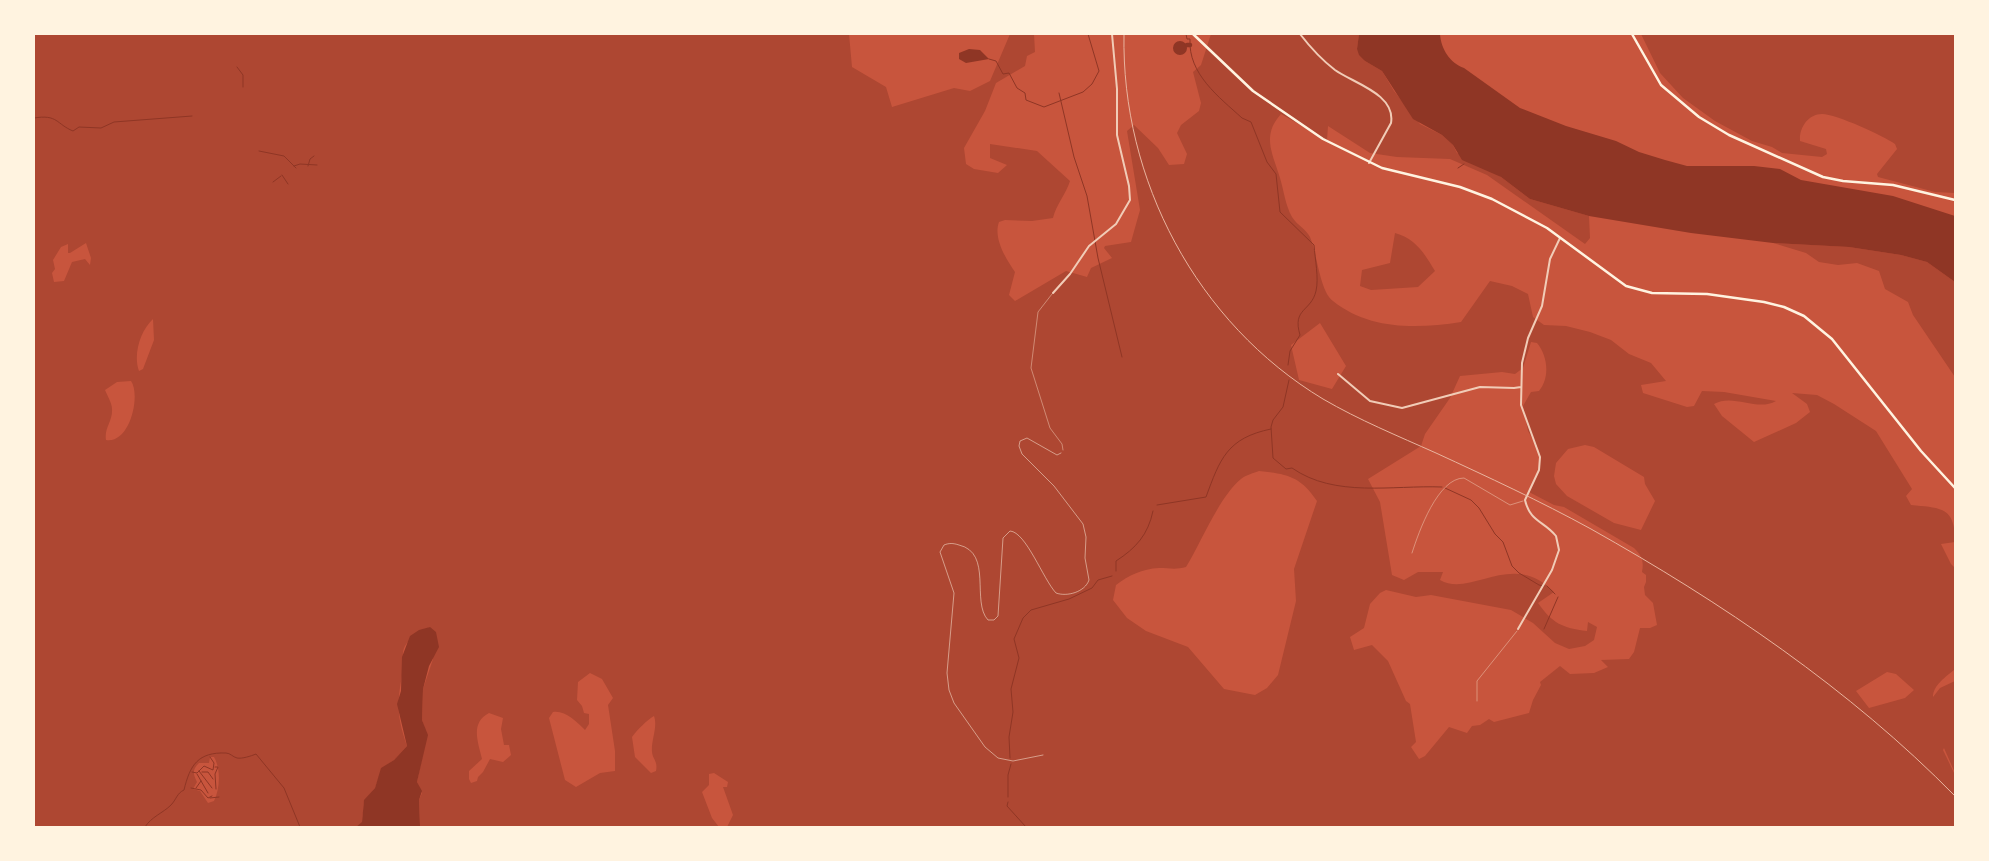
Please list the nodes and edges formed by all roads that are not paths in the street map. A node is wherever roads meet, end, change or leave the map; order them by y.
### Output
1 (1112, 34) edge
2 (1193, 34) edge
3 (1300, 34) edge
4 (1632, 34) edge
5 (1369, 163) junction
6 (1955, 200) edge
7 (1560, 237) junction
8 (1053, 292) joint
9 (1338, 374) dead end
10 (1521, 387) junction
11 (1063, 450) road end
12 (1955, 488) edge
13 (1525, 500) junction
14 (1412, 553) dead end
15 (1518, 629) joint
16 (1477, 701) dead end

1 - 8 street
2 - 5 main road
3 - 5 street
4 - 6 main road
5 - 7 main road
7 - 10 street
7 - 12 main road
8 - 11 lane
9 - 10 street
10 - 13 street
13 - 14 lane
13 - 15 street
15 - 16 lane

